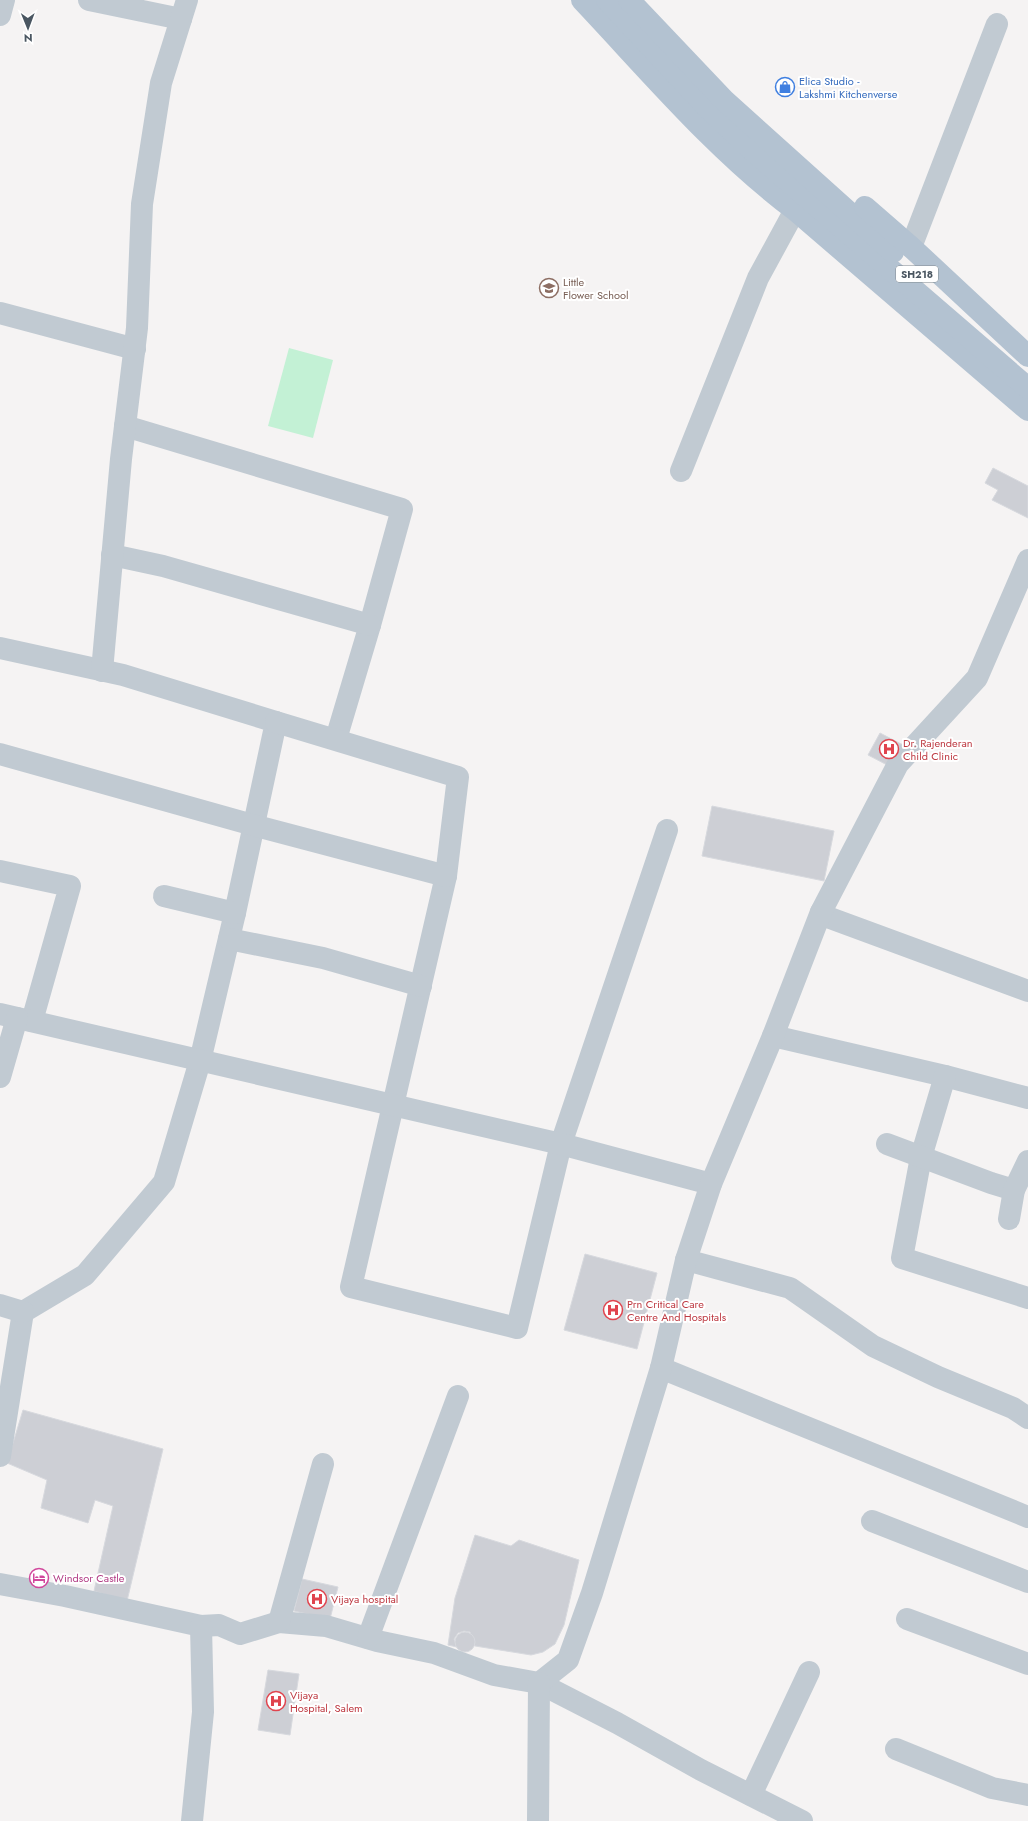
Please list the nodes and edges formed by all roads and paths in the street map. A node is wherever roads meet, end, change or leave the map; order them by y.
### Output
1 (4, 0) edge
2 (90, 0) edge
3 (582, 0) edge
4 (607, 0) edge
5 (628, 0) edge
6 (650, 0) edge
7 (184, 9) edge
8 (0, 15) edge
9 (997, 24) dead end
10 (795, 210) junction
11 (911, 247) junction
12 (0, 315) edge
13 (135, 349) junction
14 (1028, 356) edge
15 (1028, 370) edge
16 (1028, 388) edge
17 (1028, 410) edge
18 (125, 426) junction
19 (681, 471) dead end
20 (112, 555) junction
21 (1028, 560) edge
22 (370, 625) junction
23 (0, 648) edge
24 (102, 671) junction
25 (276, 722) junction
26 (336, 739) junction
27 (0, 754) edge
28 (253, 825) junction
29 (667, 830) dead end
30 (0, 871) edge
31 (446, 876) junction
32 (164, 896) dead end
33 (235, 912) junction
34 (821, 912) junction
35 (229, 939) junction
36 (421, 986) junction
37 (1028, 991) edge
38 (16, 1017) edge
39 (773, 1036) junction
40 (200, 1061) junction
41 (945, 1076) junction
42 (0, 1077) edge
43 (1028, 1098) edge
44 (394, 1106) junction
45 (561, 1144) junction
46 (887, 1144) dead end
47 (920, 1157) junction
48 (1028, 1161) edge
49 (711, 1184) junction
50 (1014, 1190) junction
51 (1009, 1219) dead end
52 (686, 1260) junction
53 (1028, 1298) edge
54 (0, 1305) edge
55 (23, 1312) junction
56 (661, 1368) junction
57 (458, 1396) dead end
58 (1028, 1418) edge
59 (0, 1456) edge
60 (323, 1464) dead end
61 (1028, 1517) edge
62 (872, 1521) dead end
63 (1028, 1582) edge
64 (0, 1584) edge
65 (907, 1619) dead end
66 (279, 1622) junction
67 (200, 1626) junction
68 (368, 1638) junction
69 (1028, 1664) edge
70 (809, 1672) dead end
71 (539, 1683) junction
72 (896, 1749) dead end
73 (751, 1795) junction
74 (1028, 1795) edge
75 (192, 1821) edge
76 (538, 1821) edge
77 (802, 1821) edge

1 - 8 street
2 - 7 street
3 - 10 main road
4 - 16 main road, SH218
5 - 15 main road, SH218
6 - 11 main road
7 - 13 street
9 - 11 street
10 - 17 main road
10 - 19 street
11 - 14 main road
12 - 13 street
13 - 18 street
18 - 20 street
18 - 22 street
20 - 22 street
20 - 24 street
21 - 34 street
22 - 26 street
23 - 24 street
24 - 25 street
25 - 26 street
25 - 28 street
26 - 31 street
27 - 28 street
28 - 31 street
28 - 33 street
29 - 45 street
30 - 38 street
31 - 36 street
32 - 33 street
33 - 35 street
34 - 37 street
34 - 39 street
35 - 36 street
35 - 40 street
36 - 44 street
38 - 40 street
38 - 42 street
39 - 41 street
39 - 49 street
40 - 44 street
40 - 55 street
41 - 43 street
41 - 47 street
44 - 45 street
44 - 45 street
45 - 49 street
46 - 47 street
47 - 50 street
47 - 53 street
48 - 50 street
49 - 52 street
50 - 51 street
52 - 56 street
52 - 58 street
54 - 55 street
55 - 59 street
56 - 61 street
56 - 71 street
57 - 68 street
60 - 66 street
62 - 63 street
64 - 67 street
65 - 69 street
66 - 67 street
66 - 68 street
67 - 75 street
68 - 71 street
70 - 73 street
71 - 73 street
71 - 76 street
72 - 74 street
73 - 77 street

